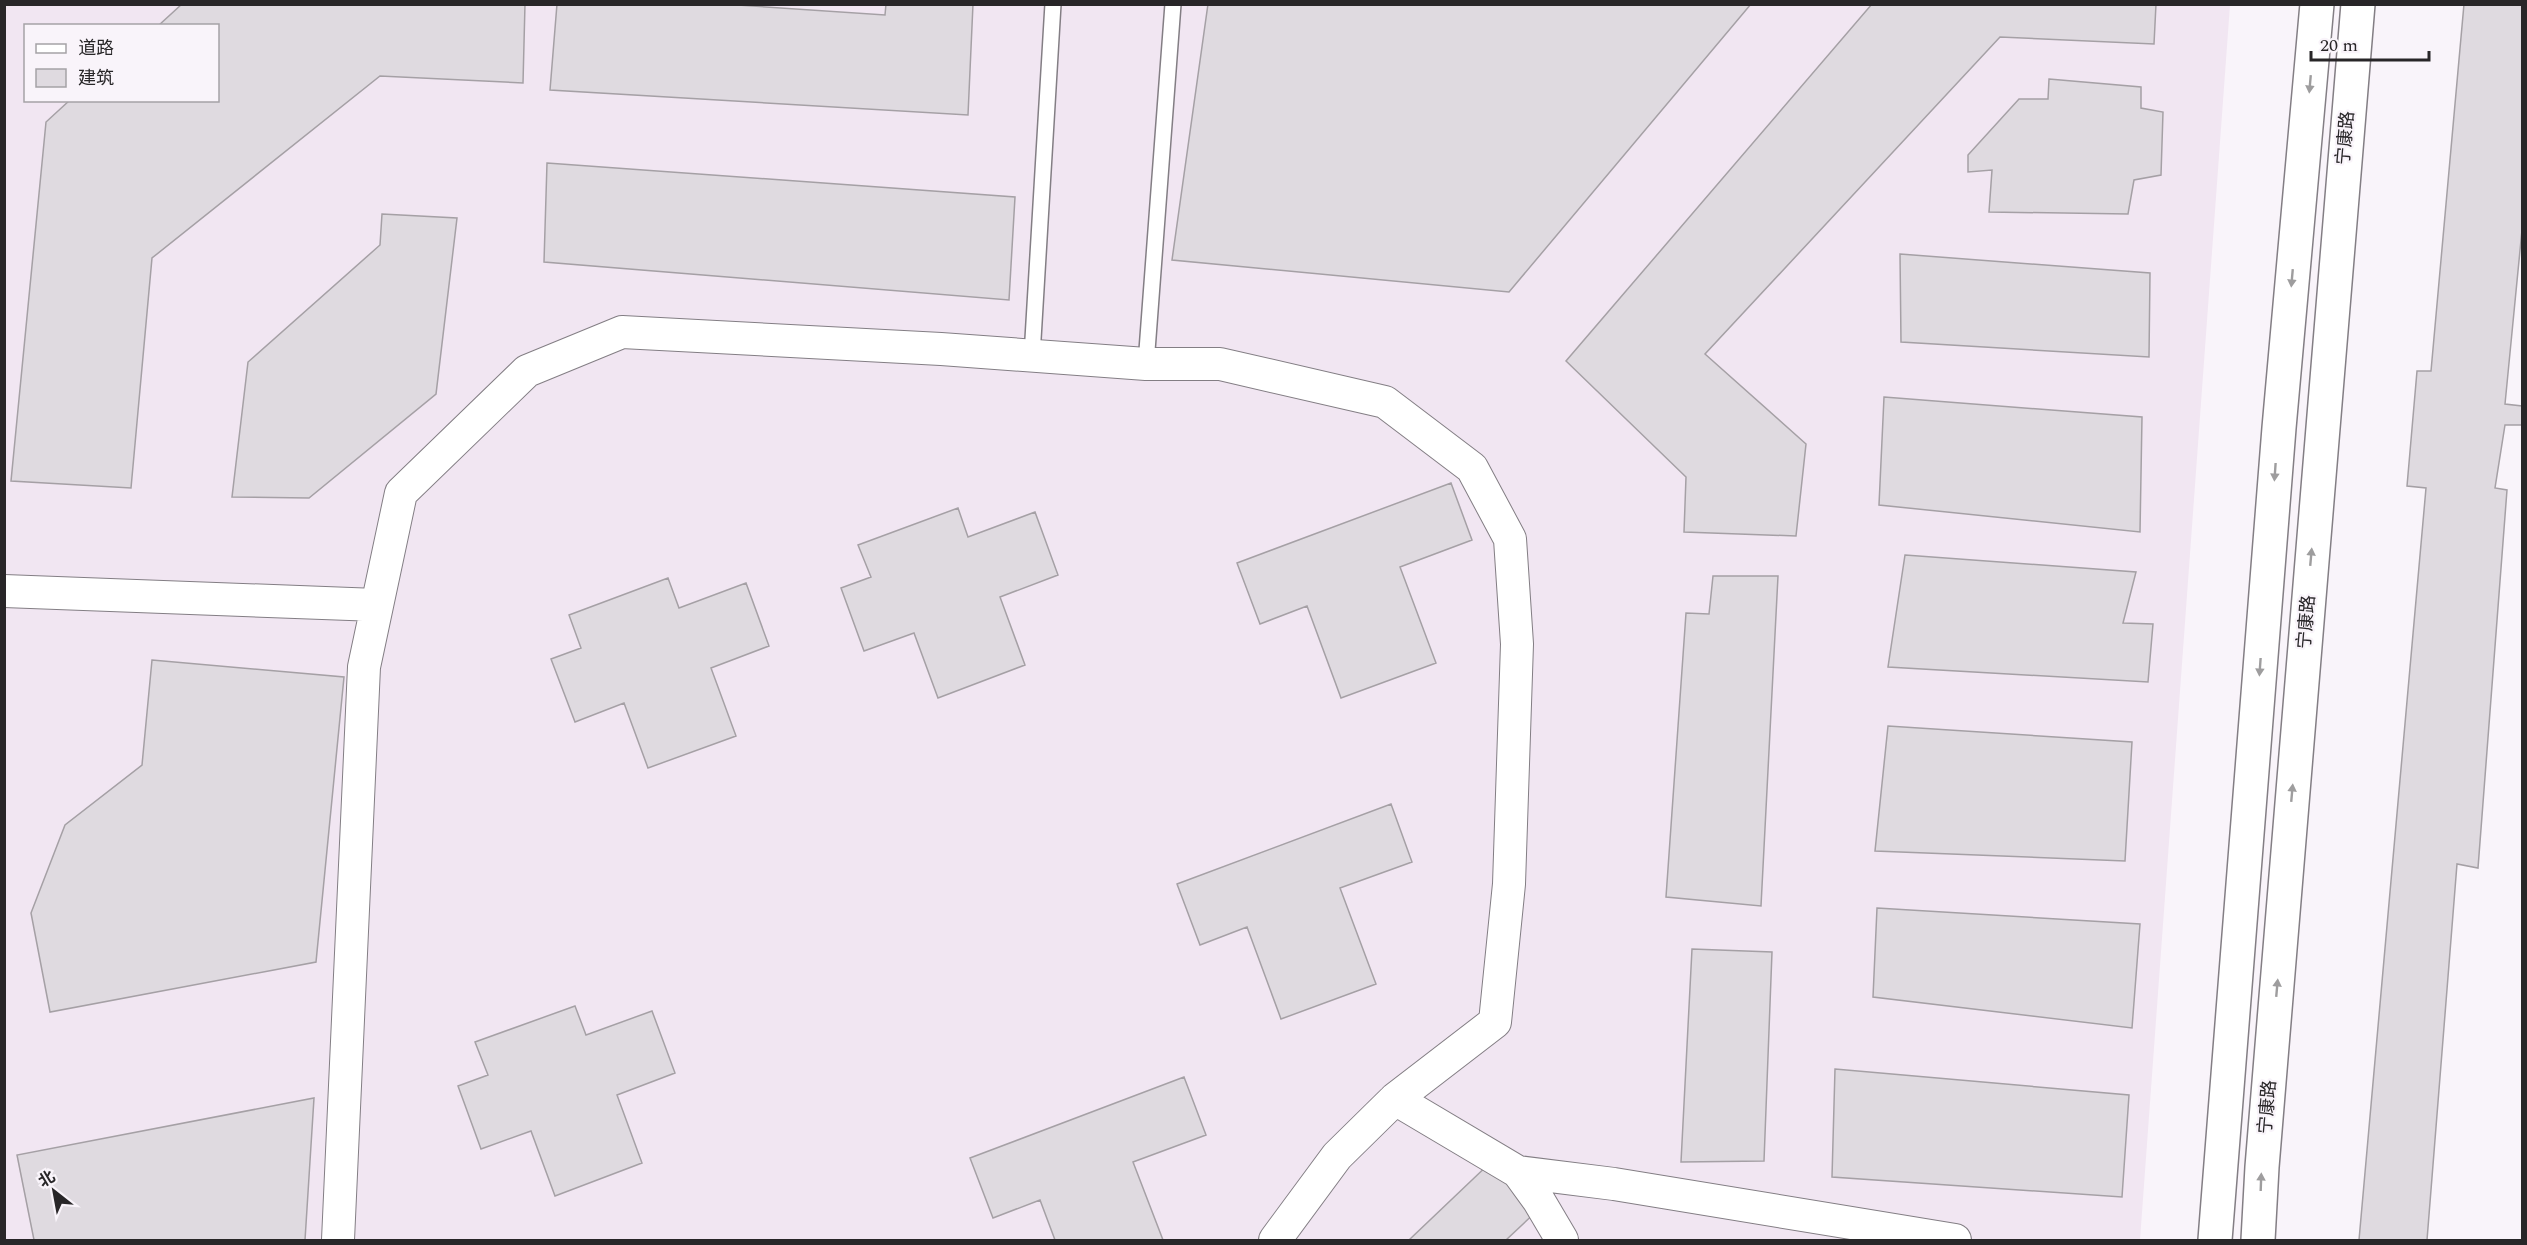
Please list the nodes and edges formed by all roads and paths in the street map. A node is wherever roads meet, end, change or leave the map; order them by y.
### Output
1 (1053, 4) edge
2 (1173, 4) edge
3 (2317, 4) edge
4 (2358, 4) edge
5 (1032, 356) junction
6 (1146, 364) junction
7 (4, 591) edge
8 (377, 605) junction
9 (1395, 1099) junction
10 (1518, 1172) junction
11 (338, 1240) edge
12 (1275, 1240) edge
13 (1562, 1240) edge
14 (1955, 1240) edge
15 (2215, 1240) edge
16 (2258, 1240) edge

1 - 5 lane
2 - 6 lane
3 -> 15 main road
16 -> 4 main road, 宁康路
5 - 6 street
5 - 8 street
6 - 9 street
7 - 8 street
8 - 11 street
9 - 10 street
9 - 12 street
10 - 13 street
10 - 14 street

